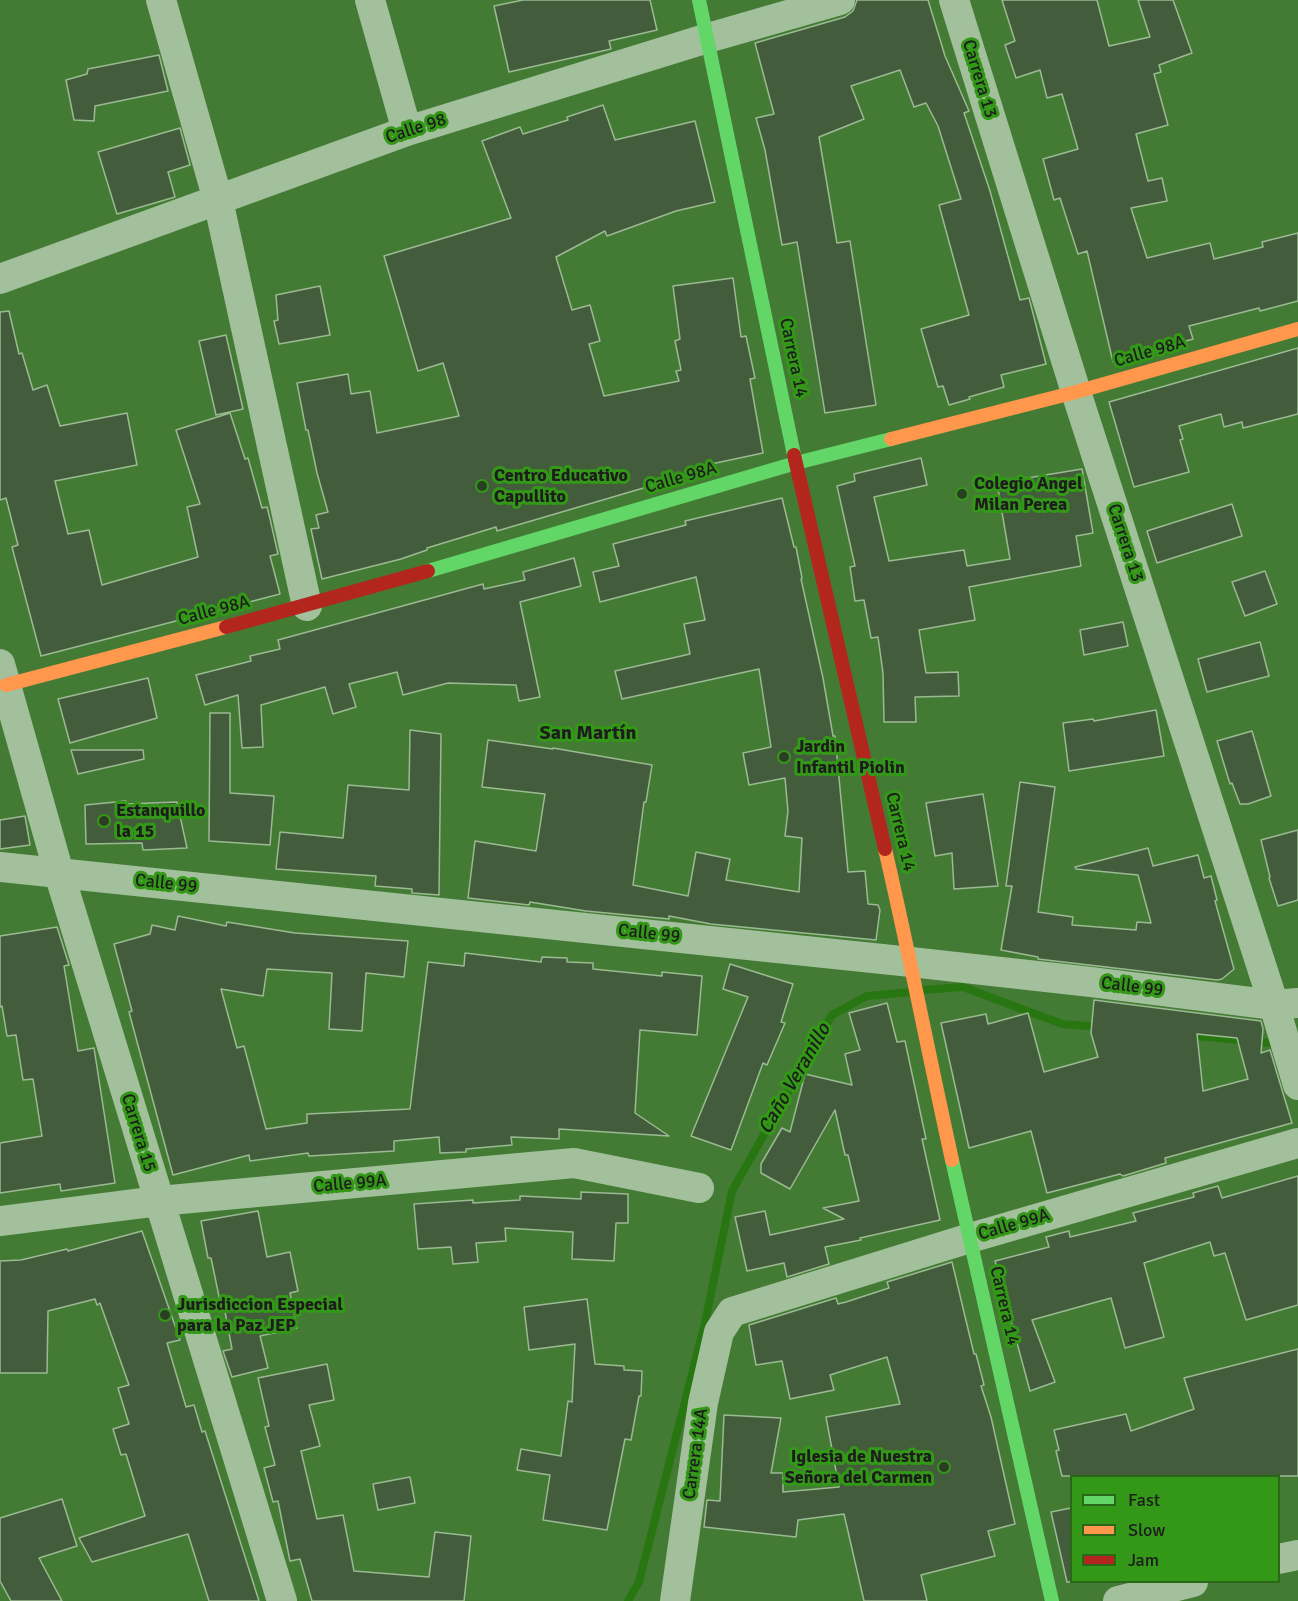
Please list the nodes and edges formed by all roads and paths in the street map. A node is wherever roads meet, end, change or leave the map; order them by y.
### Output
1 (161, 0) edge
2 (370, 0) edge
3 (699, 0) edge
4 (840, 0) edge
5 (954, 0) edge
6 (708, 38) junction
7 (407, 131) junction
8 (218, 200) junction
9 (0, 279) edge
10 (1298, 329) edge
11 (1076, 392) junction
12 (796, 463) junction
13 (307, 606) junction
14 (3, 675) edge
15 (0, 867) edge
16 (59, 873) junction
17 (913, 969) junction
18 (1284, 1009) edge
19 (1295, 1074) edge
20 (1298, 1143) edge
21 (699, 1188) dead end
22 (159, 1201) junction
23 (0, 1221) edge
24 (970, 1238) junction
25 (732, 1312) joint
26 (1298, 1555) edge
27 (1280, 1559) edge
28 (1186, 1583) edge
29 (282, 1601) edge
30 (675, 1601) edge
31 (1052, 1601) edge
32 (1118, 1601) edge

1 - 8 street
2 - 7 street
3 - 6 street, Carrera 14
4 - 6 street, Calle 98
5 - 11 street, Carrera 13
6 - 7 street, Calle 98
6 - 12 street, Carrera 14
7 - 8 street, Calle 98
8 - 9 street, Calle 98
8 - 13 street
10 - 11 street, Calle 98A
11 - 12 street, Calle 98A
11 - 18 street, Carrera 13
12 - 13 street, Calle 98A
12 - 17 street, Carrera 14
13 - 14 street, Calle 98A
14 - 16 street, Carrera 15
15 - 16 street, Calle 99
16 - 17 street, Calle 99
16 - 22 street, Carrera 15
17 - 18 street, Calle 99
17 - 24 street, Carrera 14
18 - 19 street, Carrera 13
20 - 24 street, Calle 99A
21 - 22 street, Calle 99A
22 - 23 street, Calle 99A
22 - 29 street, Carrera 15
24 - 25 street, Calle 99A
24 - 31 street, Carrera 14
25 - 30 street, Carrera 14A
26 - 27 street
28 - 32 street

